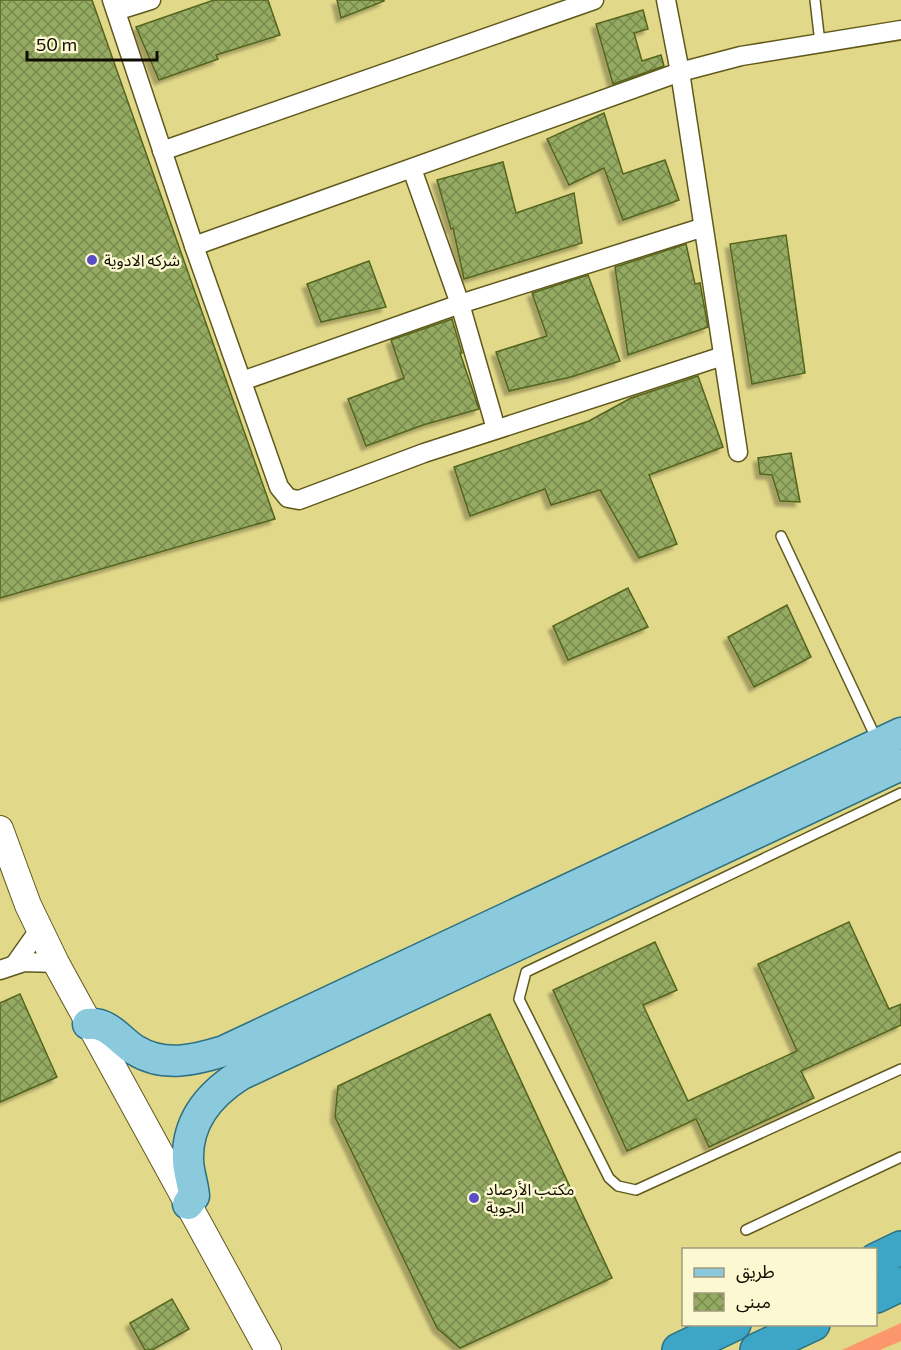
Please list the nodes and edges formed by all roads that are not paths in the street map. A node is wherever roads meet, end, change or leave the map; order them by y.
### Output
1 (151, 0) edge
2 (594, 0) edge
3 (666, 0) edge
4 (815, 0) edge
5 (114, 5) edge
6 (901, 30) edge
7 (820, 43) junction
8 (680, 72) junction
9 (162, 151) junction
10 (412, 169) junction
11 (701, 228) junction
12 (194, 246) junction
13 (460, 304) junction
14 (723, 356) junction
15 (242, 381) junction
16 (496, 429) junction
17 (738, 452) dead end
18 (781, 536) dead end
19 (894, 739) edge
20 (901, 765) edge
21 (901, 793) edge
22 (0, 829) edge
23 (39, 930) junction
24 (56, 963) junction
25 (7, 967) edge
26 (88, 1024) junction
27 (901, 1068) edge
28 (901, 1157) edge
29 (188, 1204) junction
30 (746, 1230) dead end
31 (901, 1248) edge
32 (877, 1260) edge
33 (901, 1284) edge
34 (877, 1296) edge
35 (730, 1326) edge
36 (809, 1326) edge
37 (268, 1350) edge
38 (679, 1350) edge
39 (757, 1350) edge

1 - 5 street
2 - 9 street
3 - 8 street
4 - 7 lane
5 - 9 street
6 - 7 street
7 - 8 street
8 - 10 street
8 - 11 street
9 - 12 street
10 - 12 street
10 - 13 street
11 - 13 street
11 - 14 street
12 - 15 street
13 - 15 street
13 - 16 street
14 - 16 street
14 - 17 street
15 - 16 street
18 - 19 lane
19 - 26 main road
20 - 29 main road
21 - 27 lane
22 - 23 street
23 - 24 street
23 - 25 street
24 - 25 street
24 - 26 street
26 - 29 street
28 - 30 lane
29 - 37 street
31 - 32 highway
33 - 34 highway
35 - 38 highway
36 - 39 highway

